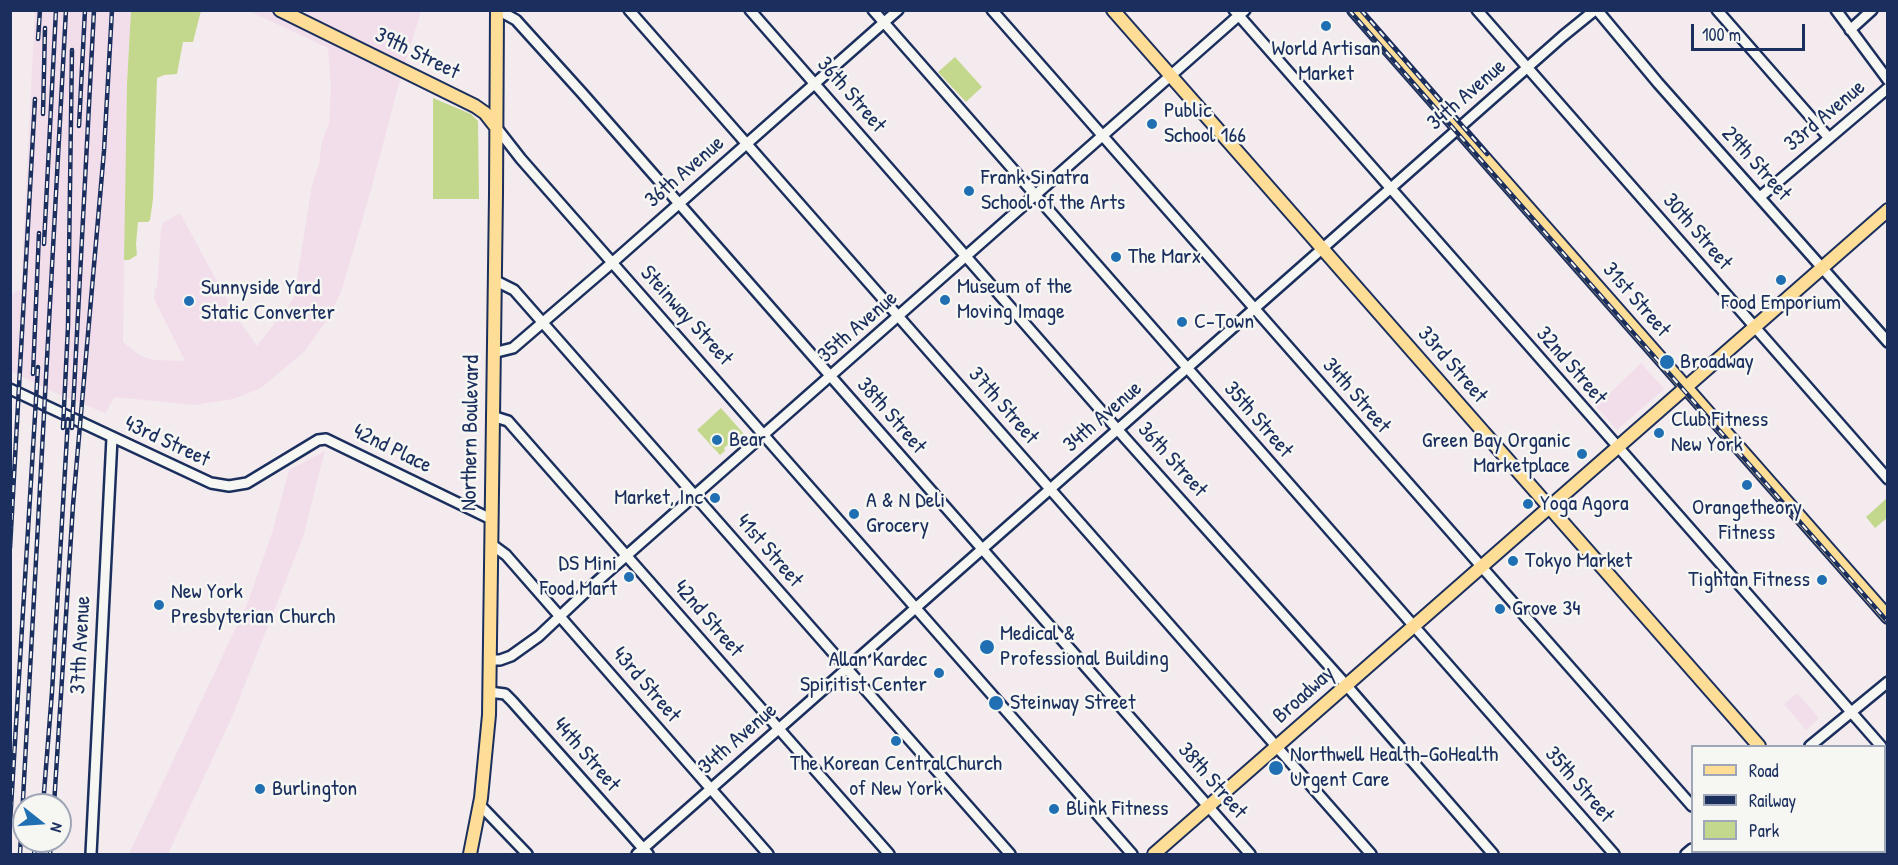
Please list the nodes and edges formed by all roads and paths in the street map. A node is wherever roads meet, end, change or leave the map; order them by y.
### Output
1 (280, 10) edge
2 (497, 10) edge
3 (629, 10) edge
4 (750, 10) edge
5 (873, 10) edge
6 (898, 10) edge
7 (992, 10) edge
8 (1113, 10) edge
9 (1354, 10) edge
10 (1477, 10) edge
11 (1596, 10) edge
12 (1717, 10) edge
13 (1836, 10) edge
14 (1872, 10) edge
15 (1239, 12) edge
16 (884, 23) junction
17 (1850, 30) junction
18 (1527, 68) junction
19 (1171, 76) junction
20 (1887, 80) edge
21 (815, 83) junction
22 (1887, 88) edge
23 (496, 128) junction
24 (1458, 129) junction
25 (1103, 136) junction
26 (1829, 138) junction
27 (747, 143) junction
28 (1390, 189) junction
29 (1036, 196) junction
30 (1760, 198) junction
31 (679, 204) junction
32 (1887, 210) edge
33 (1322, 249) junction
34 (967, 256) junction
35 (612, 262) junction
36 (1822, 267) junction
37 (494, 280) junction
38 (1254, 309) junction
39 (899, 316) junction
40 (542, 322) junction
41 (1754, 327) junction
42 (1887, 342) edge
43 (493, 353) junction
44 (1187, 369) junction
45 (831, 377) junction
46 (1685, 388) junction
47 (10, 389) edge
48 (492, 416) junction
49 (1118, 429) junction
50 (765, 435) junction
51 (112, 438) junction
52 (307, 447) joint
53 (1617, 448) junction
54 (1887, 479) edge
55 (1051, 489) junction
56 (695, 496) junction
57 (1549, 508) junction
58 (491, 519) junction
59 (491, 544) junction
60 (982, 549) junction
61 (627, 556) junction
62 (1481, 567) junction
63 (916, 608) junction
64 (559, 616) junction
65 (1887, 617) edge
66 (1413, 627) junction
67 (490, 660) junction
68 (847, 669) junction
69 (1887, 682) edge
70 (1347, 686) junction
71 (489, 692) junction
72 (1851, 712) junction
73 (779, 729) junction
74 (1757, 745) edge
75 (1812, 745) edge
76 (1879, 745) edge
77 (1277, 747) junction
78 (711, 789) junction
79 (480, 805) junction
80 (1691, 805) edge
81 (1208, 807) junction
82 (643, 853) edge
83 (91, 855) edge
84 (470, 855) edge
85 (527, 855) edge
86 (768, 855) edge
87 (889, 855) edge
88 (1010, 855) edge
89 (1132, 855) edge
90 (1154, 855) edge
91 (1250, 855) edge
92 (1371, 855) edge
93 (1493, 855) edge
94 (1614, 855) edge

1 - 23 main road, 39th Street
2 - 23 main road, Northern Boulevard
2 - 31 street, 38th Street
3 - 27 street, 37th Street
4 - 21 street, 36th Street
5 - 16 street, 35th Street
6 - 16 street, 36th Avenue
7 - 25 street, 34th Street
8 - 19 main road, 33rd Street
9 - 24 main road, 31st Street
10 - 18 street, 30th Street
11 - 18 street, 34th Avenue
11 - 30 street, 29th Street
12 - 26 street
13 - 17 street
14 - 17 street
15 - 19 street, 35th Avenue
15 - 28 street, 32nd Street
16 - 21 street, 36th Avenue
16 - 29 street, 35th Street
17 - 20 street
18 - 24 street, 34th Avenue
18 - 41 street, 30th Street
19 - 25 street, 35th Avenue
19 - 33 main road, 33rd Street
21 - 27 street, 36th Avenue
21 - 34 street, 36th Street
22 - 26 street, 33rd Avenue
23 - 35 street, Steinway Street
23 - 37 main road, Northern Boulevard
24 - 28 street, 34th Avenue
24 - 46 main road, 31st Street
25 - 29 street, 35th Avenue
25 - 38 street, 34th Street
26 - 30 street, 33rd Avenue
27 - 31 street, 36th Avenue
27 - 39 street, 37th Street
28 - 33 street, 34th Avenue
28 - 53 street, 32nd Street
29 - 34 street, 35th Avenue
29 - 44 street, 35th Street
30 - 36 street, 29th Street
31 - 35 street, 36th Avenue
31 - 45 street, 38th Street
32 - 36 main road, Broadway
33 - 38 street, 34th Avenue
33 - 57 main road, 33rd Street
34 - 39 street, 35th Avenue
34 - 49 street, 36th Street
35 - 40 street, 36th Avenue
35 - 50 street, Steinway Street
36 - 41 main road, Broadway
36 - 42 street, 29th Street
37 - 40 street, 41st Street
37 - 43 main road, Northern Boulevard
38 - 44 street, 34th Avenue
38 - 62 street, 34th Street
39 - 45 street, 35th Avenue
39 - 55 street, 37th Street
40 - 43 street, 36th Avenue
40 - 56 street, 41st Street
41 - 46 main road, Broadway
41 - 54 street, 30th Street
43 - 48 main road, Northern Boulevard
44 - 49 street, 34th Avenue
44 - 66 street, 35th Street
45 - 50 street, 35th Avenue
45 - 60 street, 38th Street
46 - 53 main road, Broadway
46 - 65 main road, 31st Street
47 - 51 street, 43rd Street
48 - 58 main road, Northern Boulevard
48 - 61 street, 42nd Street
49 - 55 street, 34th Avenue
49 - 70 street, 36th Street
50 - 56 street, 35th Avenue
50 - 63 street, Steinway Street
51 - 52 street, 43rd Street
51 - 83 street, 37th Avenue
52 - 58 street, 42nd Place
53 - 57 main road, Broadway
53 - 72 street, 32nd Street
55 - 60 street, 34th Avenue
55 - 77 street, 37th Street
56 - 61 street, 35th Avenue
56 - 68 street, 41st Street
57 - 62 main road, Broadway
57 - 74 main road, 33rd Street
58 - 59 main road, Northern Boulevard
59 - 64 street, 43rd Street
59 - 67 main road, Northern Boulevard
60 - 63 street, 34th Avenue
60 - 81 street, 38th Street
61 - 64 street, 35th Avenue
61 - 73 street, 42nd Street
62 - 66 main road, Broadway
62 - 80 street, 34th Street
63 - 68 street, 34th Avenue
63 - 89 street, Steinway Street
64 - 67 street, 35th Avenue
64 - 78 street, 43rd Street
66 - 70 main road, Broadway
66 - 94 street, 35th Street
67 - 71 main road, Northern Boulevard
68 - 73 street, 34th Avenue
68 - 88 street, 41st Street
69 - 72 street
70 - 77 main road, Broadway
70 - 93 street, 36th Street
71 - 79 main road, Northern Boulevard
71 - 82 street, 44th Street
72 - 75 street
72 - 76 street, 32nd Street
73 - 78 street, 34th Avenue
73 - 87 street, 42nd Street
77 - 81 main road, Broadway
77 - 92 street, 37th Street
78 - 82 street, 34th Avenue
78 - 86 street, 43rd Street
79 - 84 main road, Northern Boulevard
79 - 85 street
81 - 90 main road, Broadway
81 - 91 street, 38th Street

